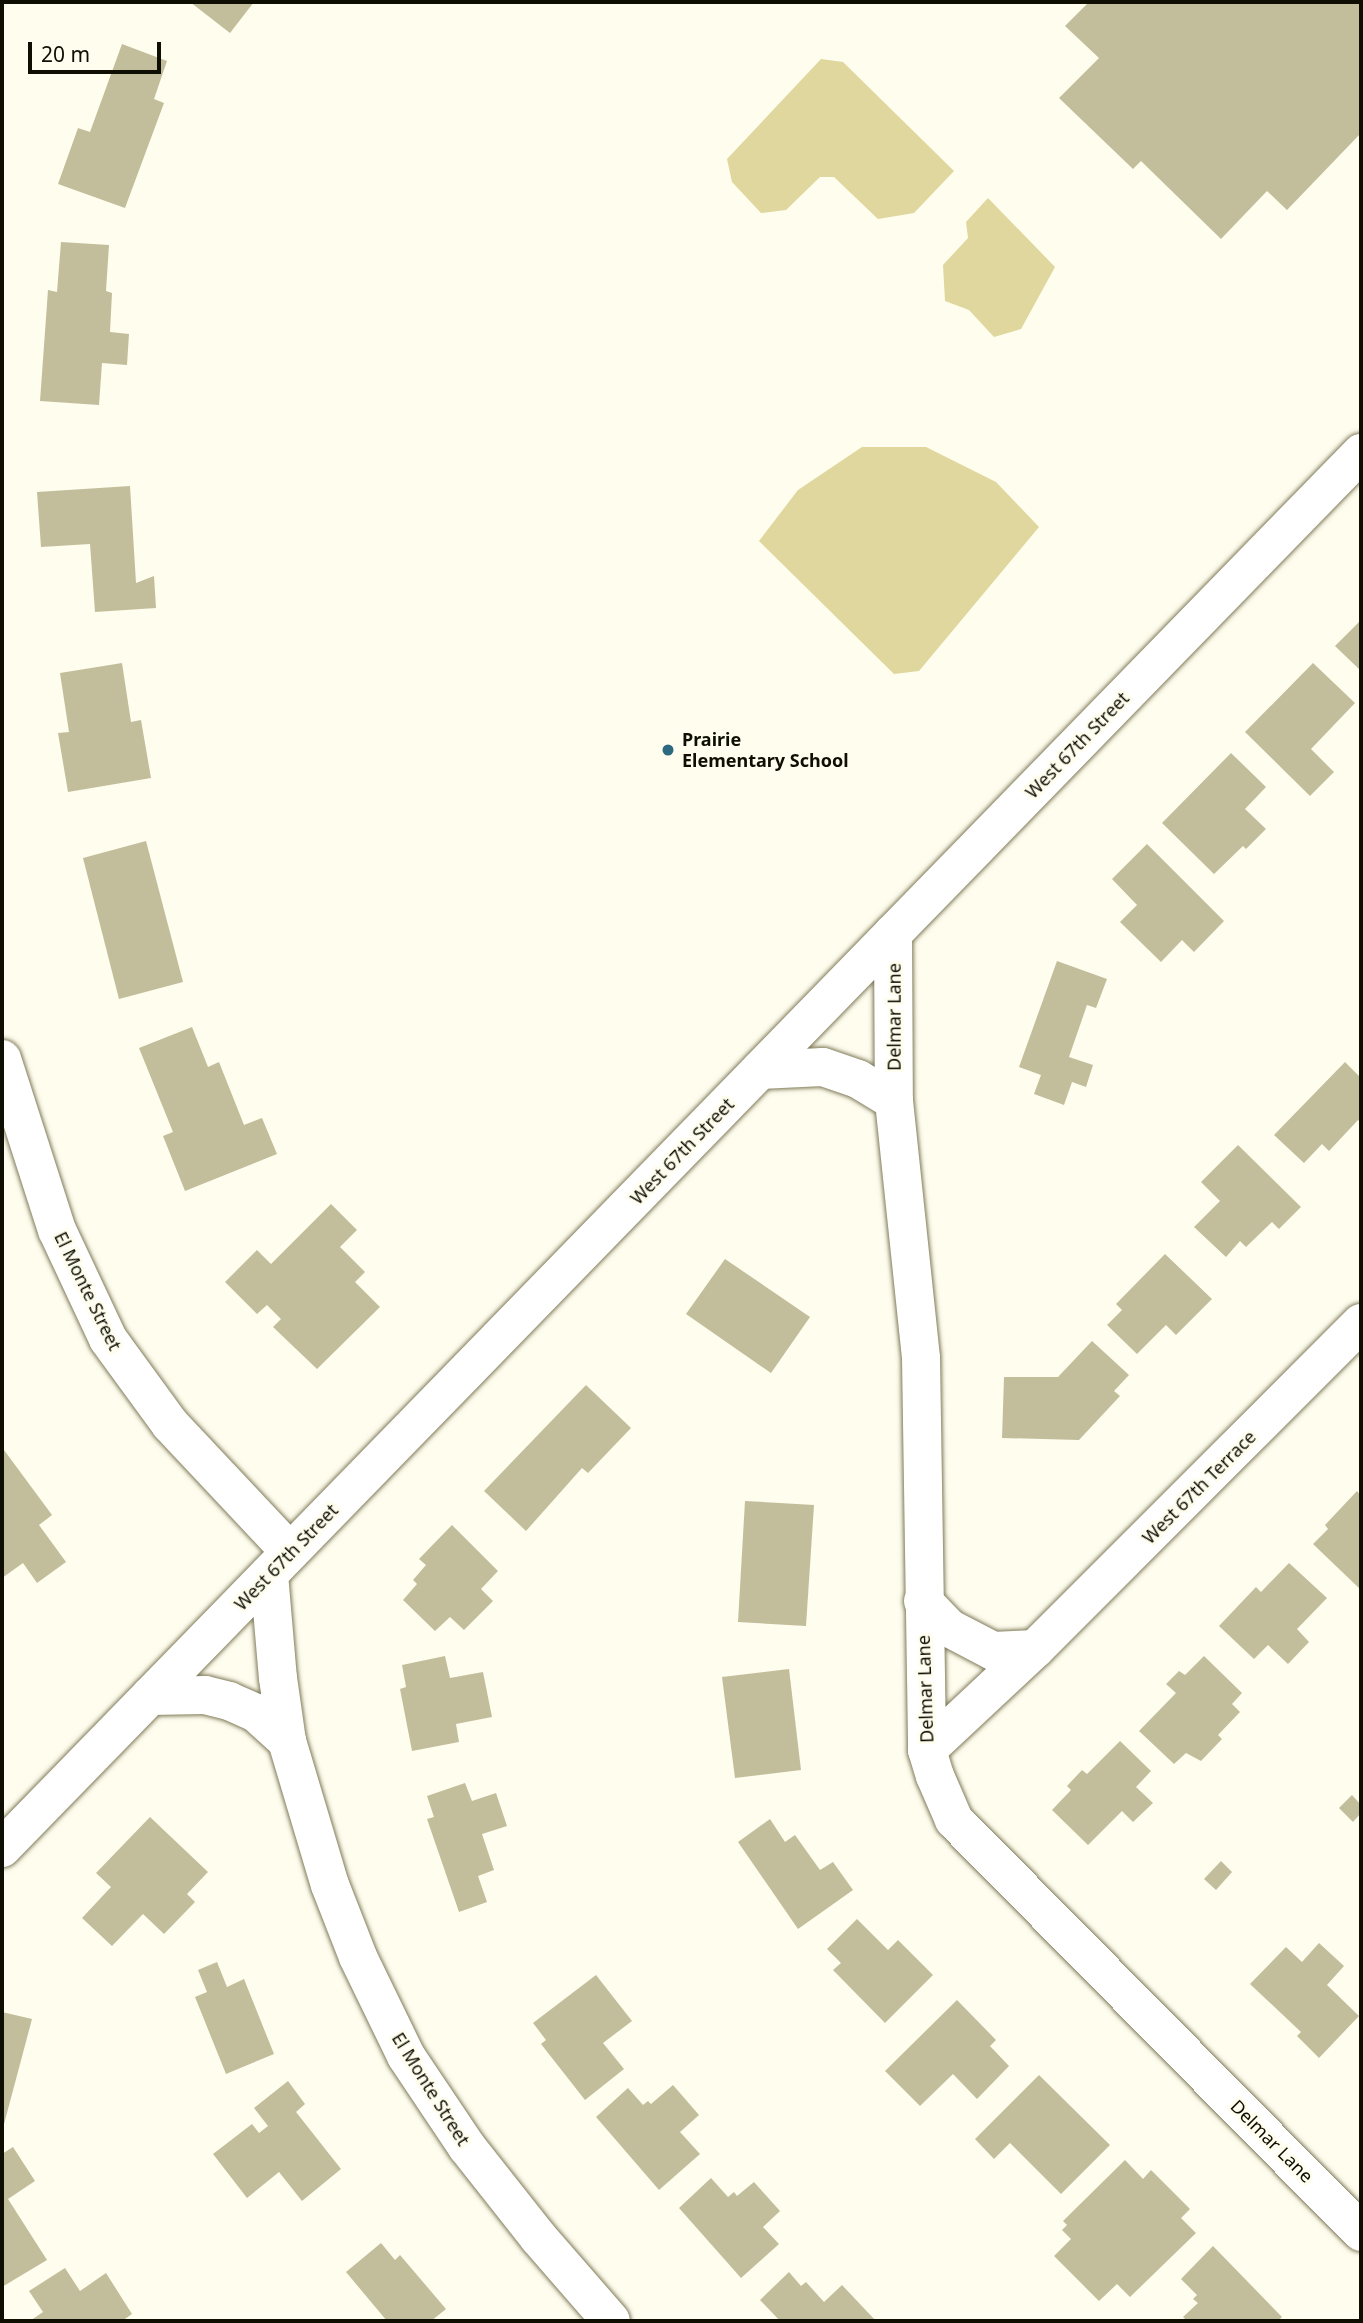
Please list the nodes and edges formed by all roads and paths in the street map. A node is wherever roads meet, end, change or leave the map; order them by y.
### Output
1 (1361, 453) edge
2 (893, 933) junction
3 (2, 1059) edge
4 (760, 1070) junction
5 (894, 1101) junction
6 (1361, 1323) edge
7 (280, 1563) junction
8 (923, 1601) junction
9 (1035, 1649) junction
10 (150, 1696) junction
11 (287, 1741) junction
12 (927, 1750) junction
13 (2, 1848) edge
14 (1354, 2210) edge
15 (611, 2321) edge

1 - 2 street, West 67th Street
2 - 4 street, West 67th Street
2 - 5 street, Delmar Lane
3 - 7 street, El Monte Street
4 - 5 street, Delmar Lane
4 - 7 street, West 67th Street
5 - 8 street, Delmar Lane
6 - 9 street, West 67th Terrace
7 - 10 street, West 67th Street
7 - 11 street, El Monte Street
8 - 9 street
8 - 12 street, Delmar Lane
9 - 12 street, West 67th Terrace
10 - 11 street
10 - 13 street, West 67th Street
11 - 15 street, El Monte Street
12 - 14 street, Delmar Lane

